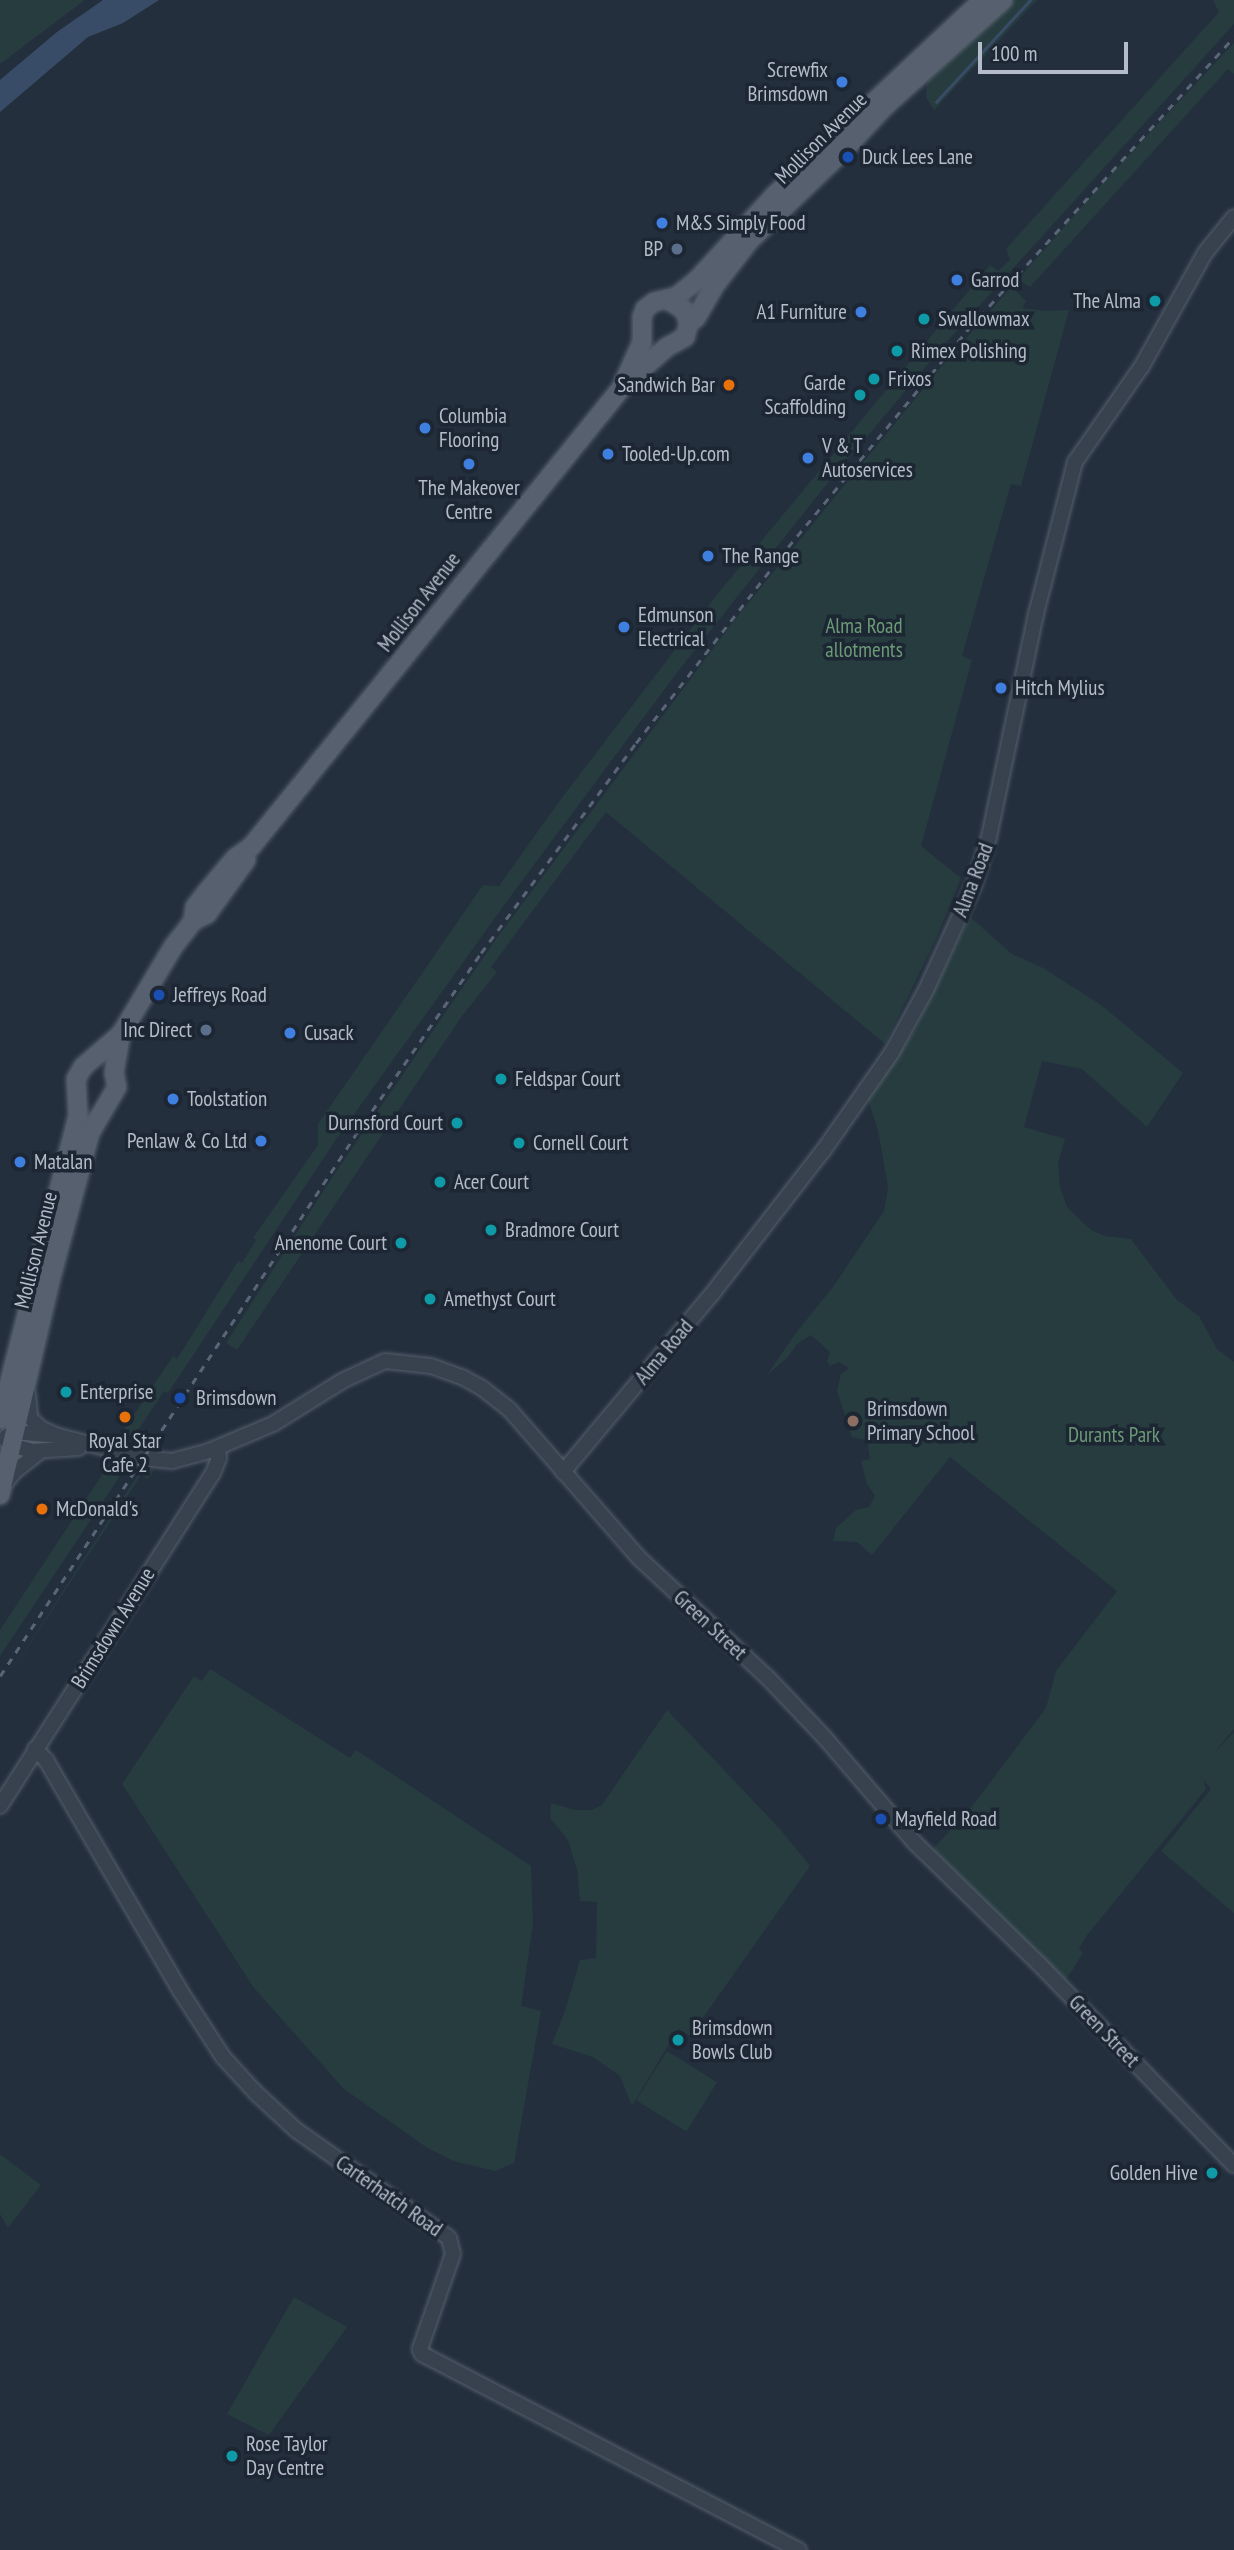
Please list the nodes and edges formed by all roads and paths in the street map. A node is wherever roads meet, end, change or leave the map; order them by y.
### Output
1 (983, 0) edge
2 (1003, 0) edge
3 (1234, 217) edge
4 (668, 300) junction
5 (689, 323) junction
6 (641, 326) junction
7 (667, 346) junction
8 (622, 386) junction
9 (121, 1034) junction
10 (89, 1064) junction
11 (114, 1073) junction
12 (78, 1093) junction
13 (107, 1101) junction
14 (26, 1382) junction
15 (0, 1419) edge
16 (59, 1436) junction
17 (6, 1442) edge
18 (88, 1444) junction
19 (218, 1448) junction
20 (41, 1451) junction
21 (563, 1472) junction
22 (1, 1491) edge
23 (35, 1749) junction
24 (0, 1806) edge
25 (1234, 2165) edge
26 (799, 2550) edge

1 - 4 main road, Mollison Avenue
2 - 5 main road, Mollison Avenue
3 - 21 street, Alma Road
4 - 5 main road
4 - 6 main road, Mollison Avenue
5 - 7 main road, Mollison Avenue
6 - 7 main road
6 - 8 main road, Mollison Avenue
7 - 8 main road, Mollison Avenue
8 - 9 main road, Mollison Avenue
9 - 10 main road, Mollison Avenue
9 - 11 main road, Mollison Avenue
10 - 11 main road
10 - 12 main road, Mollison Avenue
11 - 13 main road, Mollison Avenue
12 - 13 main road
12 - 15 main road, Mollison Avenue
13 - 14 main road, Mollison Avenue
14 - 16 street
14 - 17 main road, Mollison Avenue
16 - 17 street, Green Street
16 - 18 street, Green Street
17 - 20 street, Green Street
17 - 22 main road, Mollison Avenue
18 - 19 street, Green Street
18 - 20 street, Green Street
19 - 21 street, Green Street
19 - 23 street, Brimsdown Avenue
20 - 22 street
21 - 25 street, Green Street
23 - 24 street, Brimsdown Avenue
23 - 26 street, Carterhatch Road

